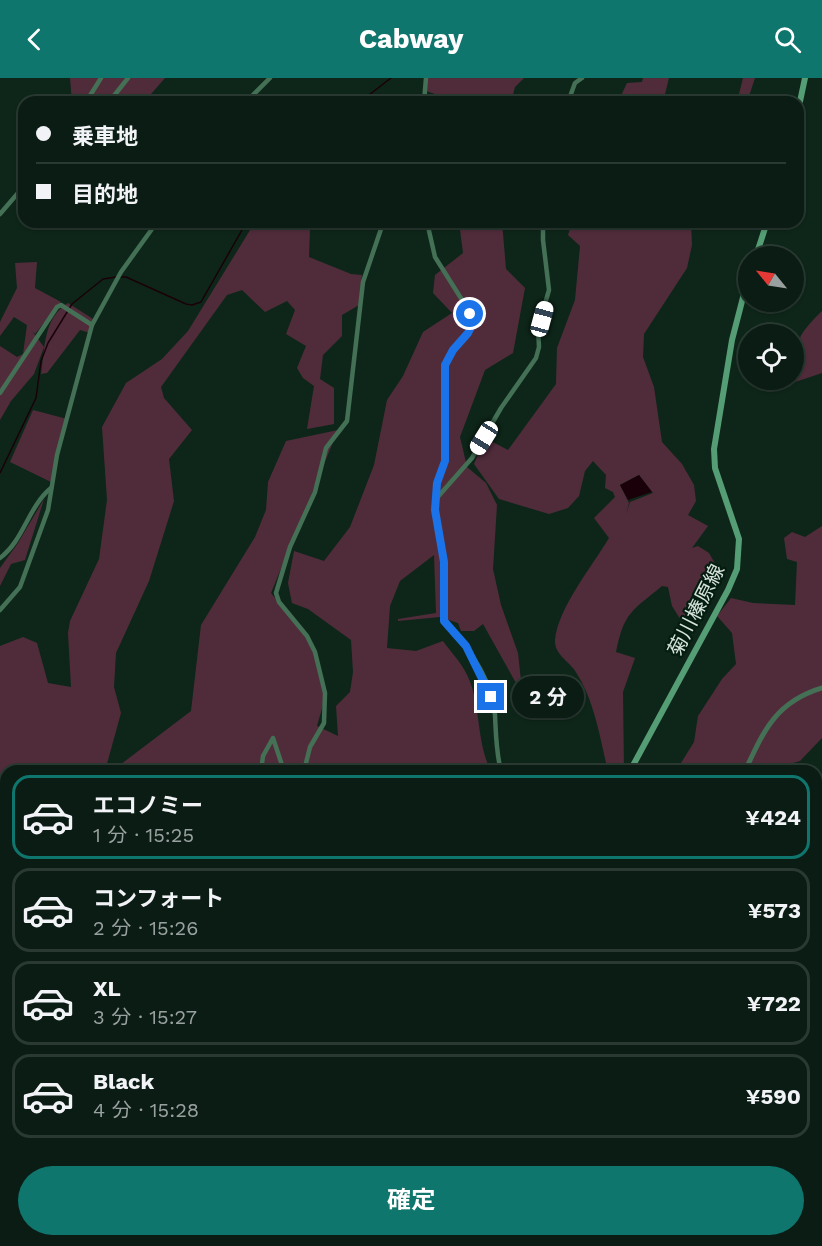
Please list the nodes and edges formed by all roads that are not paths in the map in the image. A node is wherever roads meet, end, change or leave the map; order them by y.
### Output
1 (101, 78) edge
2 (128, 78) edge
3 (270, 78) edge
4 (426, 78) edge
5 (582, 78) edge
6 (805, 78) edge
7 (90, 96) edge
8 (114, 96) edge
9 (252, 96) edge
10 (424, 96) edge
11 (570, 96) edge
12 (801, 96) edge
13 (18, 193) edge
14 (0, 214) edge
15 (154, 228) edge
16 (381, 228) edge
17 (428, 228) edge
18 (543, 228) edge
19 (765, 228) edge
20 (759, 246) edge
21 (739, 312) edge
22 (92, 325) junction
23 (0, 393) edge
24 (51, 488) junction
25 (436, 499) junction
26 (0, 558) edge
27 (0, 610) edge
28 (822, 688) edge
29 (262, 765) edge
30 (282, 765) edge
31 (306, 765) edge
32 (500, 765) edge
33 (635, 765) edge
34 (748, 765) edge

1 - 7 street
2 - 8 street
3 - 9 street
4 - 10 street
5 - 11 street
6 - 12 main road
13 - 14 street
15 - 22 street
16 - 31 street
17 - 25 street
18 - 25 street
19 - 20 main road
21 - 33 main road, 菊川榛原線
22 - 23 street
22 - 24 street
24 - 26 street
24 - 27 street
25 - 32 street
28 - 34 street
29 - 30 street

